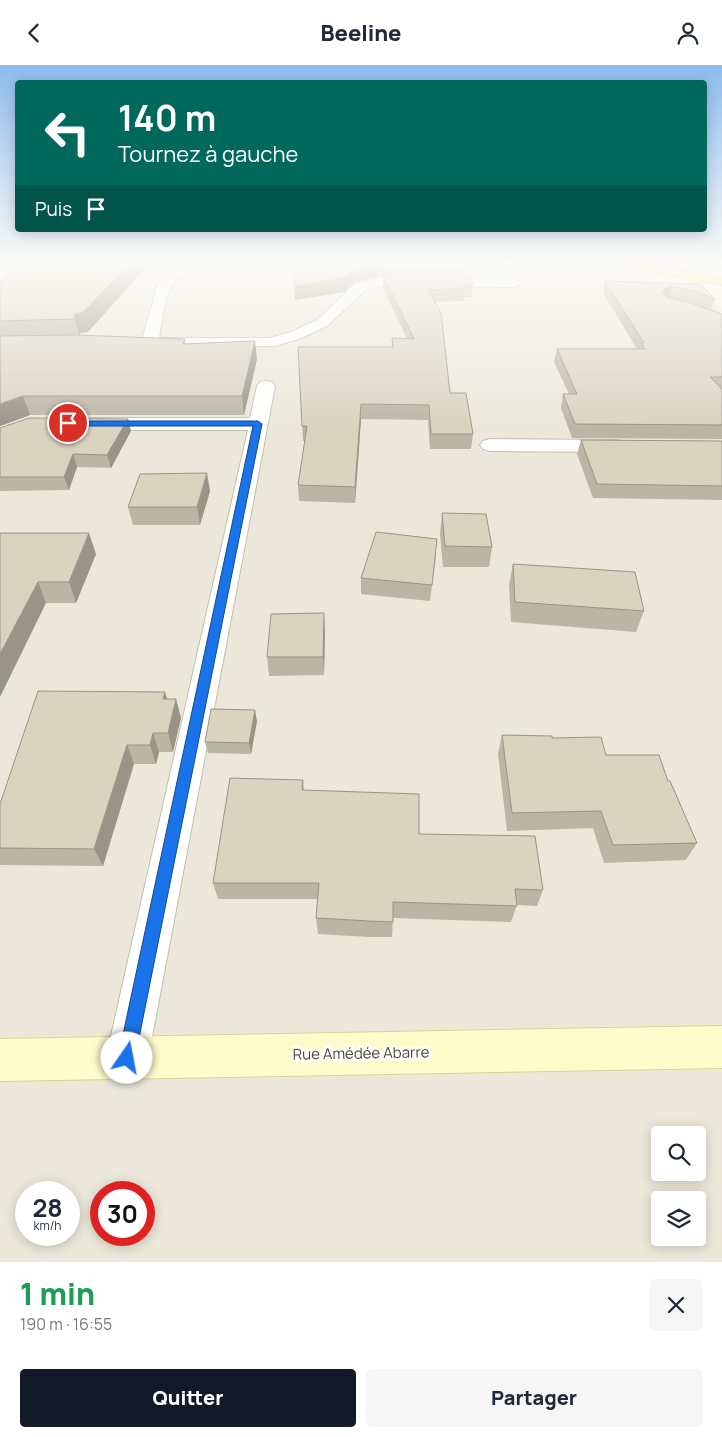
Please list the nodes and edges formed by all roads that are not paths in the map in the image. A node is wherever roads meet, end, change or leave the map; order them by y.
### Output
1 (155, 319) edge
2 (326, 319) edge
3 (150, 343) junction
4 (130, 344) edge
5 (266, 386) dead end
6 (70, 423) edge
7 (258, 424) junction
8 (490, 445) dead end
9 (635, 446) edge
10 (722, 1047) edge
11 (127, 1058) junction
12 (0, 1060) edge

1 - 3 street
2 - 3 street
3 - 4 street
5 - 7 street
6 - 7 street
7 - 11 street
8 - 9 street
10 - 11 street, Rue Amédée Abarre
11 - 12 street, Rue Amédée Abarre

